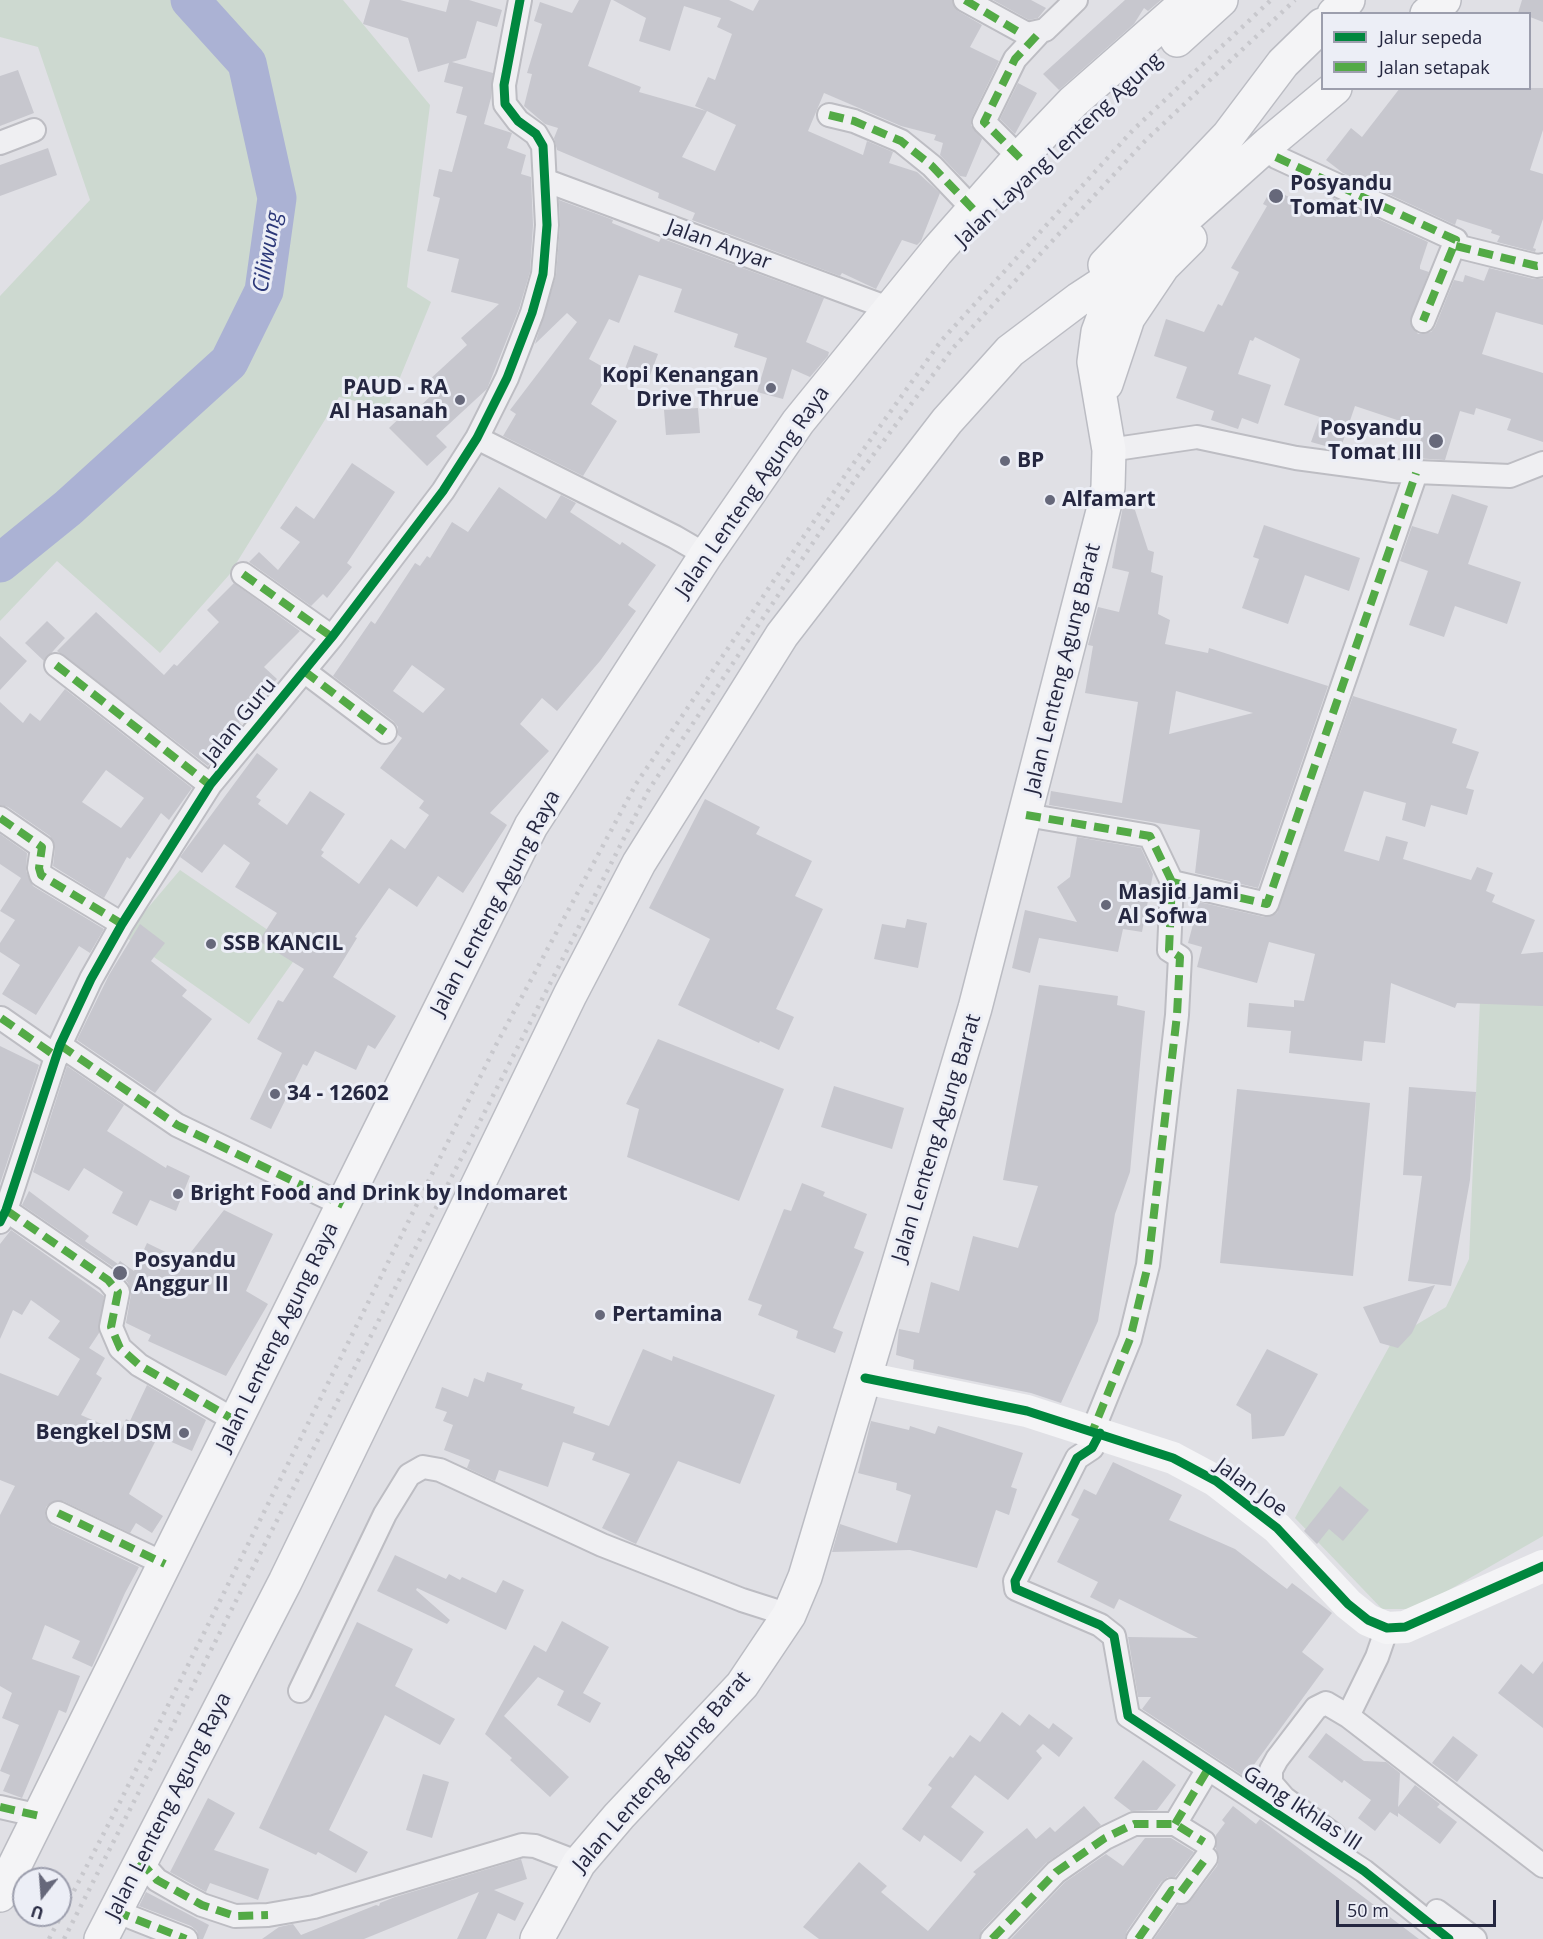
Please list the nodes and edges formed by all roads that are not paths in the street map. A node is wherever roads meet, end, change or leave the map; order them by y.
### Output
1 (520, 0) edge
2 (965, 0) edge
3 (1076, 0) edge
4 (1189, 0) edge
5 (1221, 0) edge
6 (1348, 0) edge
7 (1444, 0) edge
8 (1468, 0) edge
9 (1336, 12) edge
10 (1429, 12) edge
11 (1453, 12) edge
12 (1321, 27) edge
13 (1040, 32) junction
14 (1333, 90) edge
15 (1357, 90) edge
16 (829, 115) dead end
17 (34, 130) dead end
18 (0, 143) edge
19 (1020, 158) junction
20 (1272, 160) junction
21 (547, 181) junction
22 (985, 209) junction
23 (1456, 246) junction
24 (1137, 261) junction
25 (1543, 265) edge
26 (1079, 299) junction
27 (894, 305) junction
28 (1423, 321) dead end
29 (1102, 395) junction
30 (477, 438) junction
31 (1116, 449) junction
32 (1543, 463) edge
33 (1416, 472) junction
34 (706, 555) junction
35 (243, 574) dead end
36 (332, 637) junction
37 (56, 665) dead end
38 (304, 671) junction
39 (385, 732) dead end
40 (210, 784) junction
41 (1026, 815) junction
42 (0, 818) edge
43 (1171, 879) junction
44 (122, 924) junction
45 (1, 1018) edge
46 (58, 1051) junction
47 (343, 1205) junction
48 (3, 1216) edge
49 (865, 1378) junction
50 (236, 1421) junction
51 (1090, 1429) junction
52 (58, 1513) dead end
53 (165, 1564) junction
54 (1543, 1566) edge
55 (789, 1615) junction
56 (1387, 1628) junction
57 (300, 1691) dead end
58 (1348, 1716) junction
59 (1208, 1769) junction
60 (0, 1807) edge
61 (40, 1816) junction
62 (1175, 1824) junction
63 (140, 1861) junction
64 (579, 1863) junction
65 (1543, 1866) edge
66 (0, 1895) edge
67 (108, 1925) edge
68 (186, 1939) edge
69 (537, 1939) edge
70 (992, 1939) edge
71 (1138, 1939) edge
72 (1449, 1939) edge
73 (1474, 1939) edge

1 - 21 street, Jalan Guru
2 - 13 street
3 - 13 street
4 - 19 main road
5 - 22 main road, Jalan Layang Lenteng Agung
6 - 9 main road
7 - 10 main road
8 - 11 main road
12 - 26 main road
13 - 19 street
14 - 24 main road
15 - 20 main road
16 - 22 street
17 - 18 street
19 - 22 main road
20 - 23 street
20 - 29 main road
21 - 27 street, Jalan Anyar
21 - 30 street, Jalan Guru
22 - 27 main road, Jalan Layang Lenteng Agung
23 - 25 street
23 - 28 street
24 - 26 main road, Jalan Lenteng Agung Raya
24 - 29 main road, Jalan Lenteng Agung Barat
26 - 63 main road, Jalan Lenteng Agung Raya
27 - 34 main road, Jalan Lenteng Agung Raya
29 - 31 main road, Jalan Lenteng Agung Barat
30 - 34 street
30 - 36 street, Jalan Guru
31 - 33 street
31 - 41 main road, Jalan Lenteng Agung Barat
32 - 33 street
33 - 43 street
34 - 47 main road, Jalan Lenteng Agung Raya
35 - 36 street
36 - 38 street, Jalan Guru
37 - 40 street
38 - 39 street
38 - 40 street, Jalan Guru
40 - 44 street, Jalan Guru
41 - 43 street
41 - 49 main road, Jalan Lenteng Agung Barat
42 - 44 street
43 - 51 street
44 - 46 street, Jalan Guru
45 - 46 street
46 - 47 street
46 - 48 street, Jalan Guru
47 - 50 main road, Jalan Lenteng Agung Raya
48 - 50 street
49 - 51 street, Jalan Joe
49 - 55 main road, Jalan Lenteng Agung Barat
50 - 53 main road, Jalan Lenteng Agung Raya
51 - 56 street, Jalan Joe
51 - 59 street, Gang Ikhlas III
52 - 53 street
53 - 61 main road, Jalan Lenteng Agung Raya
54 - 56 street
55 - 57 street
55 - 64 main road, Jalan Lenteng Agung Barat
56 - 58 street
58 - 65 street
58 - 73 street
59 - 62 street
59 - 72 street, Gang Ikhlas III
60 - 61 street
61 - 66 main road, Jalan Lenteng Agung Raya
62 - 70 street
62 - 71 street
63 - 64 street
63 - 67 main road, Jalan Lenteng Agung Raya
64 - 69 main road, Jalan Lenteng Agung Barat
67 - 68 street

